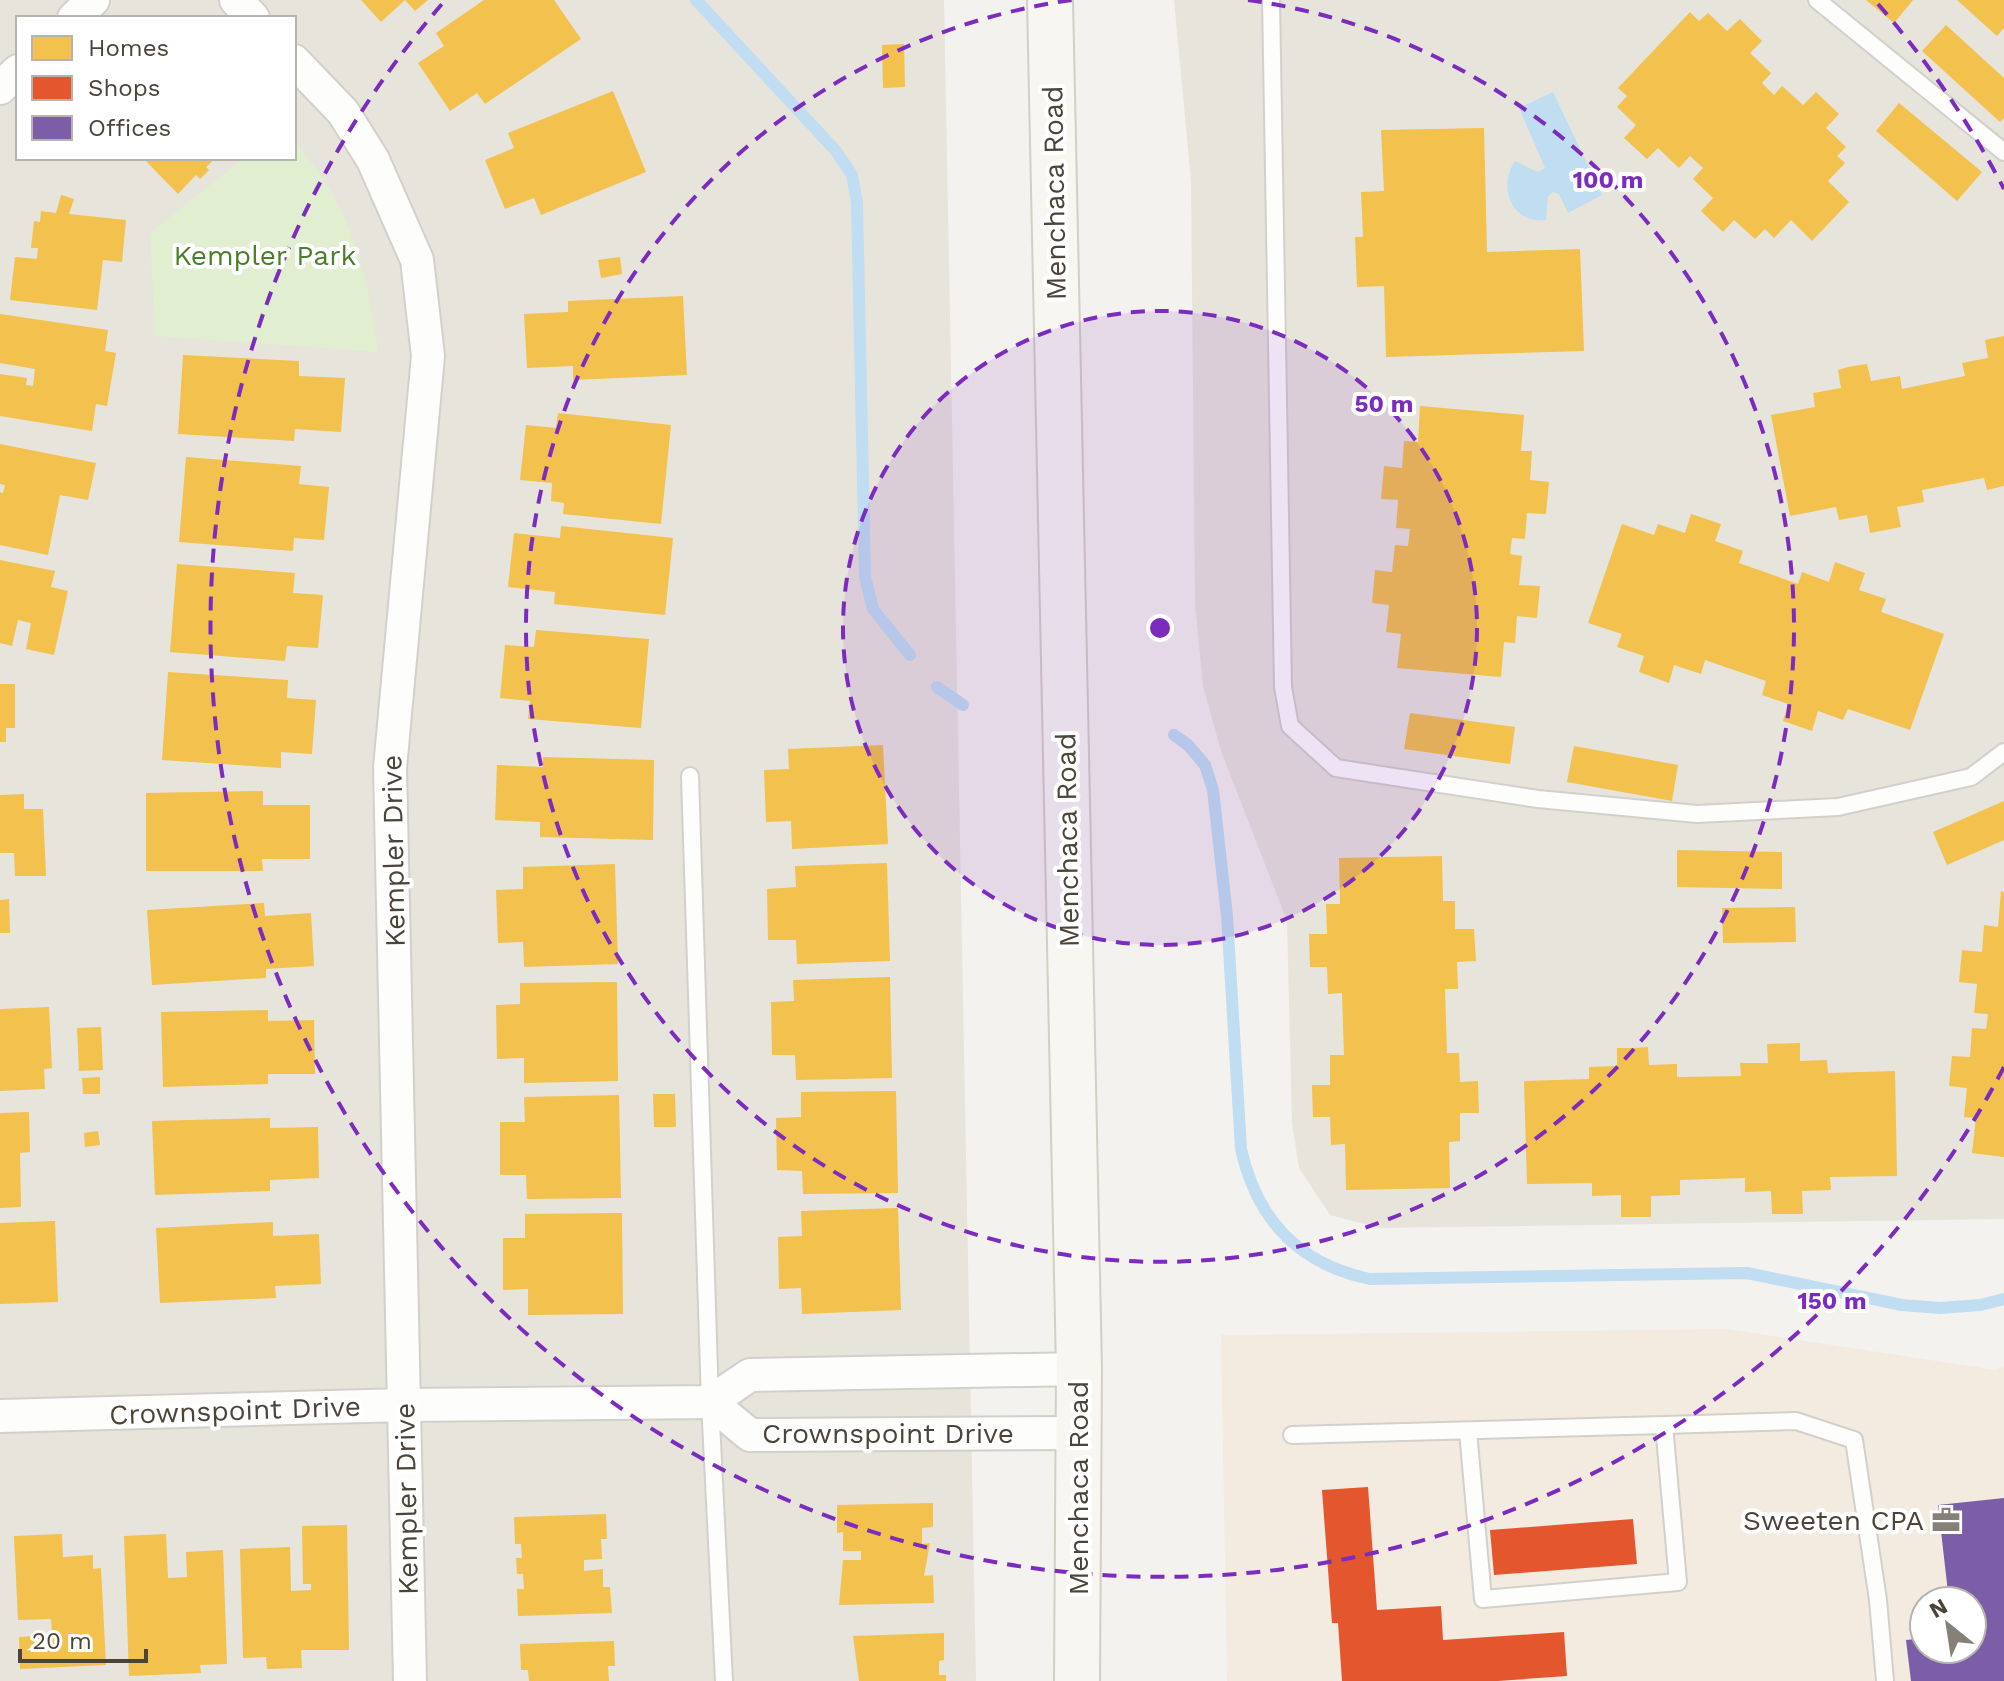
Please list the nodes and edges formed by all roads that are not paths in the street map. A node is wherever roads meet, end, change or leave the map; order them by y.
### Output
1 (93, 0) edge
2 (236, 0) edge
3 (1050, 0) edge
4 (1271, 0) edge
5 (1817, 0) edge
6 (76, 16) edge
7 (251, 16) edge
8 (296, 63) edge
9 (16, 73) edge
10 (0, 88) edge
11 (2004, 152) edge
12 (2004, 752) edge
13 (690, 776) dead end
14 (1079, 1369) junction
15 (710, 1402) junction
16 (405, 1405) junction
17 (0, 1416) edge
18 (1664, 1425) junction
19 (1468, 1431) junction
20 (1077, 1433) junction
21 (1292, 1435) dead end
22 (410, 1681) edge
23 (724, 1681) edge
24 (1077, 1681) edge
25 (1885, 1681) edge

1 - 6 street
2 - 7 street
3 - 14 main road, Menchaca Road
4 - 12 lane
5 - 11 lane
8 - 16 street, Kempler Drive
9 - 10 street
13 - 15 lane
14 - 15 street, Crownspoint Drive
14 - 20 main road, Menchaca Road
15 - 16 street, Crownspoint Drive
15 - 20 street, Crownspoint Drive
15 - 23 lane
16 - 17 street, Crownspoint Drive
16 - 22 street, Kempler Drive
18 - 19 lane
18 - 19 lane
18 - 25 lane
19 - 21 lane
20 - 24 main road, Menchaca Road

